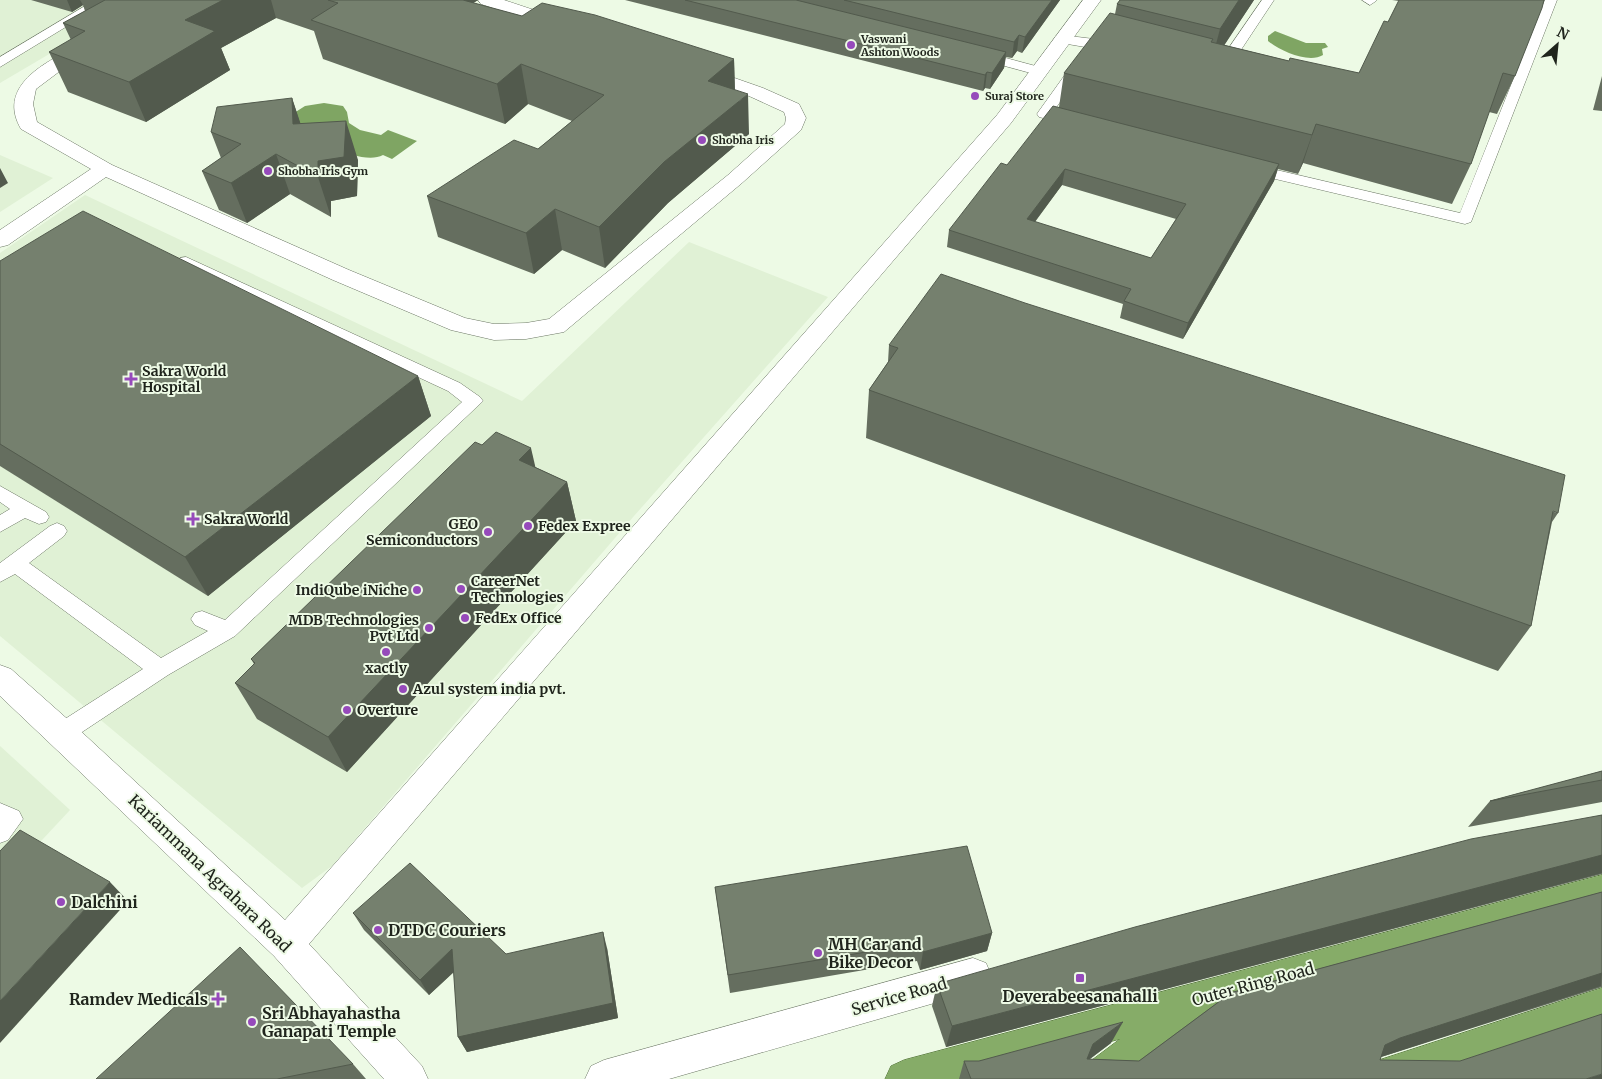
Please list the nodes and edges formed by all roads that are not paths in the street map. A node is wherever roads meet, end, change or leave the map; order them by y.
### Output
1 (104, 0) edge
2 (487, 0) edge
3 (1092, 0) edge
4 (1268, 0) edge
5 (1551, 0) edge
6 (1105, 28) edge
7 (582, 32) edge
8 (107, 38) edge
9 (1060, 39) junction
10 (1094, 43) junction
11 (964, 51) edge
12 (1132, 53) edge
13 (0, 63) edge
14 (683, 66) edge
15 (1038, 71) junction
16 (1208, 72) edge
17 (1083, 124) edge
18 (1237, 165) edge
19 (106, 169) junction
20 (0, 240) edge
21 (174, 257) edge
22 (0, 494) edge
23 (0, 524) edge
24 (57, 531) dead end
25 (8, 569) edge
26 (202, 619) dead end
27 (228, 630) junction
28 (160, 669) junction
29 (0, 678) edge
30 (62, 733) junction
31 (0, 814) edge
32 (0, 832) edge
33 (1602, 891) edge
34 (286, 944) junction
35 (1008, 965) edge
36 (1206, 997) junction
37 (1602, 1006) edge
38 (409, 1079) edge
39 (604, 1079) edge
40 (904, 1079) edge
41 (1096, 1079) edge
42 (1379, 1079) edge

1 - 13 lane
2 - 7 street
3 - 9 street
4 - 16 lane
5 - 18 lane
6 - 10 lane
8 - 19 street
9 - 10 lane
9 - 15 street
10 - 12 lane
10 - 17 lane
11 - 15 lane
14 - 19 street
15 - 34 street
19 - 20 street
21 - 27 lane
22 - 23 lane
24 - 25 lane
25 - 28 lane
26 - 27 lane
27 - 28 lane
28 - 30 lane
29 - 30 street, Kariammana Agrahara Road
30 - 34 street, Kariammana Agrahara Road
31 - 32 lane
33 - 36 highway, Outer Ring Road
34 - 38 street, Kariammana Agrahara Road
35 - 39 street, Service Road
36 - 40 highway, Outer Ring Road
36 - 41 highway
37 - 42 highway

